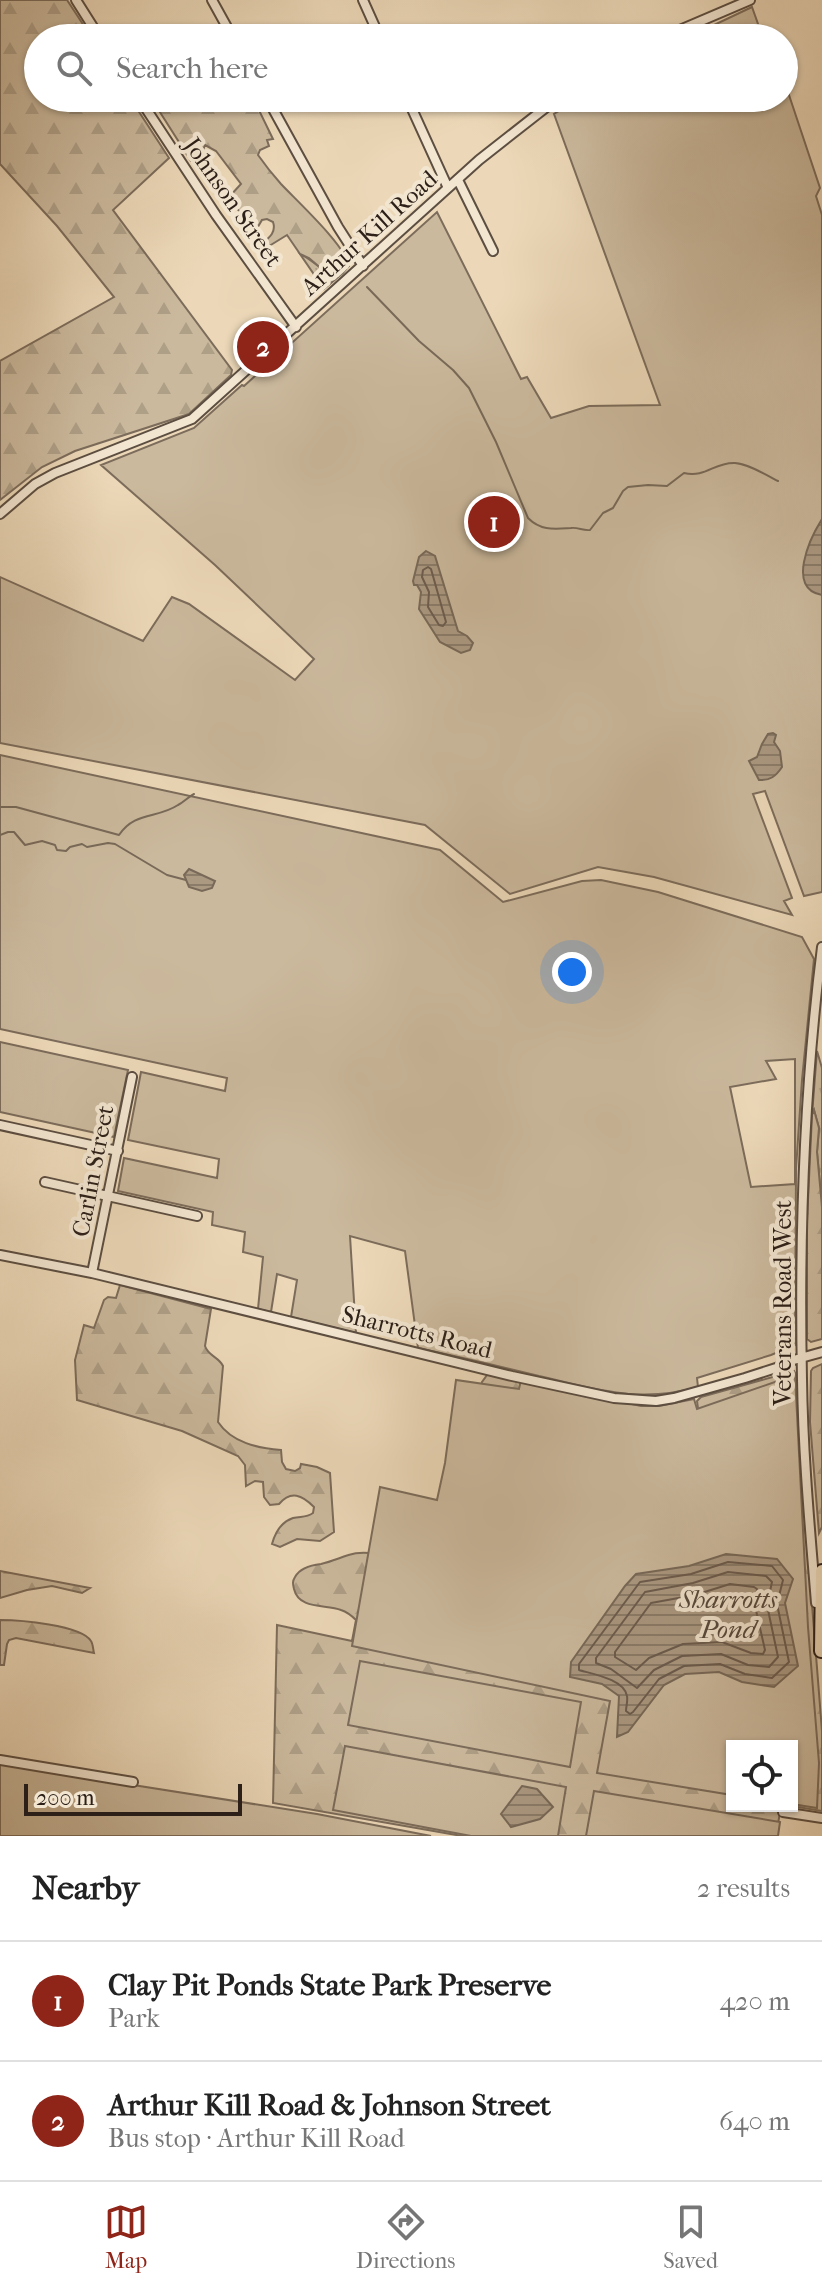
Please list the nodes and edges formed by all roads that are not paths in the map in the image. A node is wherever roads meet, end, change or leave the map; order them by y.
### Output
1 (76, 0) edge
2 (212, 0) edge
3 (363, 0) edge
4 (750, 0) edge
5 (91, 24) edge
6 (225, 24) edge
7 (374, 24) edge
8 (694, 24) edge
9 (148, 112) edge
10 (275, 112) edge
11 (414, 112) edge
12 (539, 112) edge
13 (458, 180) junction
14 (448, 188) junction
15 (493, 251) dead end
16 (363, 266) junction
17 (296, 327) junction
18 (0, 514) edge
19 (822, 947) edge
20 (132, 1077) dead end
21 (0, 1125) edge
22 (118, 1151) junction
23 (45, 1182) dead end
24 (108, 1196) junction
25 (197, 1216) dead end
26 (0, 1255) edge
27 (92, 1273) junction
28 (817, 1353) edge
29 (802, 1358) junction
30 (822, 1571) edge
31 (821, 1651) edge
32 (822, 1660) edge
33 (0, 1760) edge
34 (133, 1782) dead end
35 (783, 1812) dead end
36 (822, 1818) edge

1 - 5 street
2 - 6 street
3 - 7 street
4 - 8 street
9 - 17 street, Johnson Street
10 - 16 street
11 - 14 street
12 - 13 street, Arthur Kill Road
13 - 14 street, Arthur Kill Road
13 - 15 street
14 - 16 street, Arthur Kill Road
16 - 17 street, Arthur Kill Road
17 - 18 street, Arthur Kill Road
19 - 29 street, Veterans Road West
20 - 22 street, Carlin Street
21 - 22 street
22 - 24 street, Carlin Street
23 - 24 street
24 - 25 street
24 - 27 street, Carlin Street
26 - 27 street, Sharrotts Road
27 - 29 street, Sharrotts Road
28 - 29 street, Sharrotts Road
29 - 31 street, Veterans Road West
30 - 31 highway
31 - 32 street, Veterans Road West
33 - 34 street
35 - 36 street

